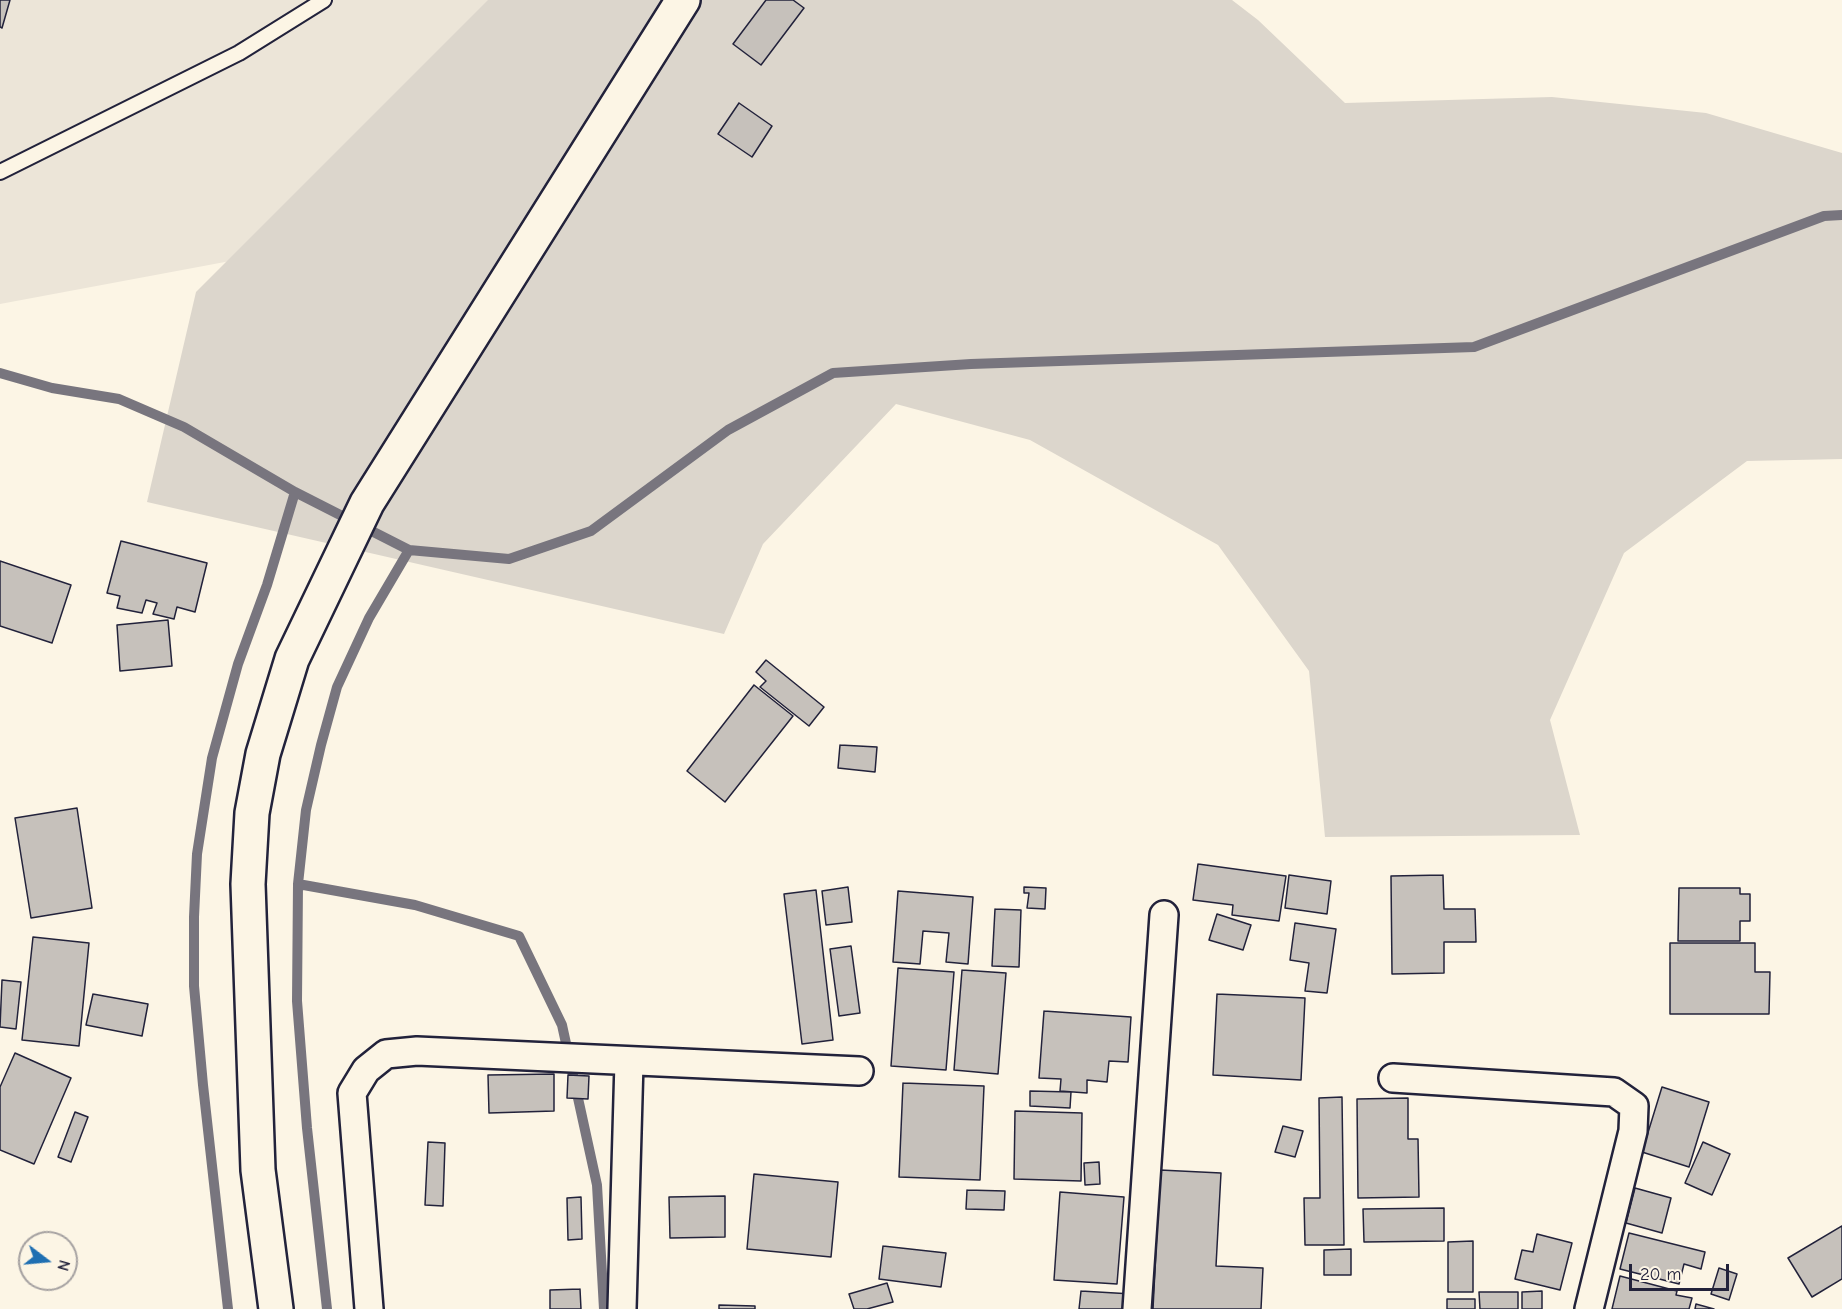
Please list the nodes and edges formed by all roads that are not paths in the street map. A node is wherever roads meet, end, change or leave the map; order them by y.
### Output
1 (324, 0) edge
2 (683, 0) edge
3 (0, 172) edge
4 (1164, 915) dead end
5 (629, 1062) junction
6 (859, 1071) dead end
7 (1393, 1078) dead end
8 (276, 1309) edge
9 (369, 1309) edge
10 (622, 1309) edge
11 (1137, 1309) edge
12 (1589, 1309) edge

1 - 3 lane
2 - 8 main road
4 - 11 street
5 - 6 street
5 - 9 street
5 - 10 street
7 - 12 street

